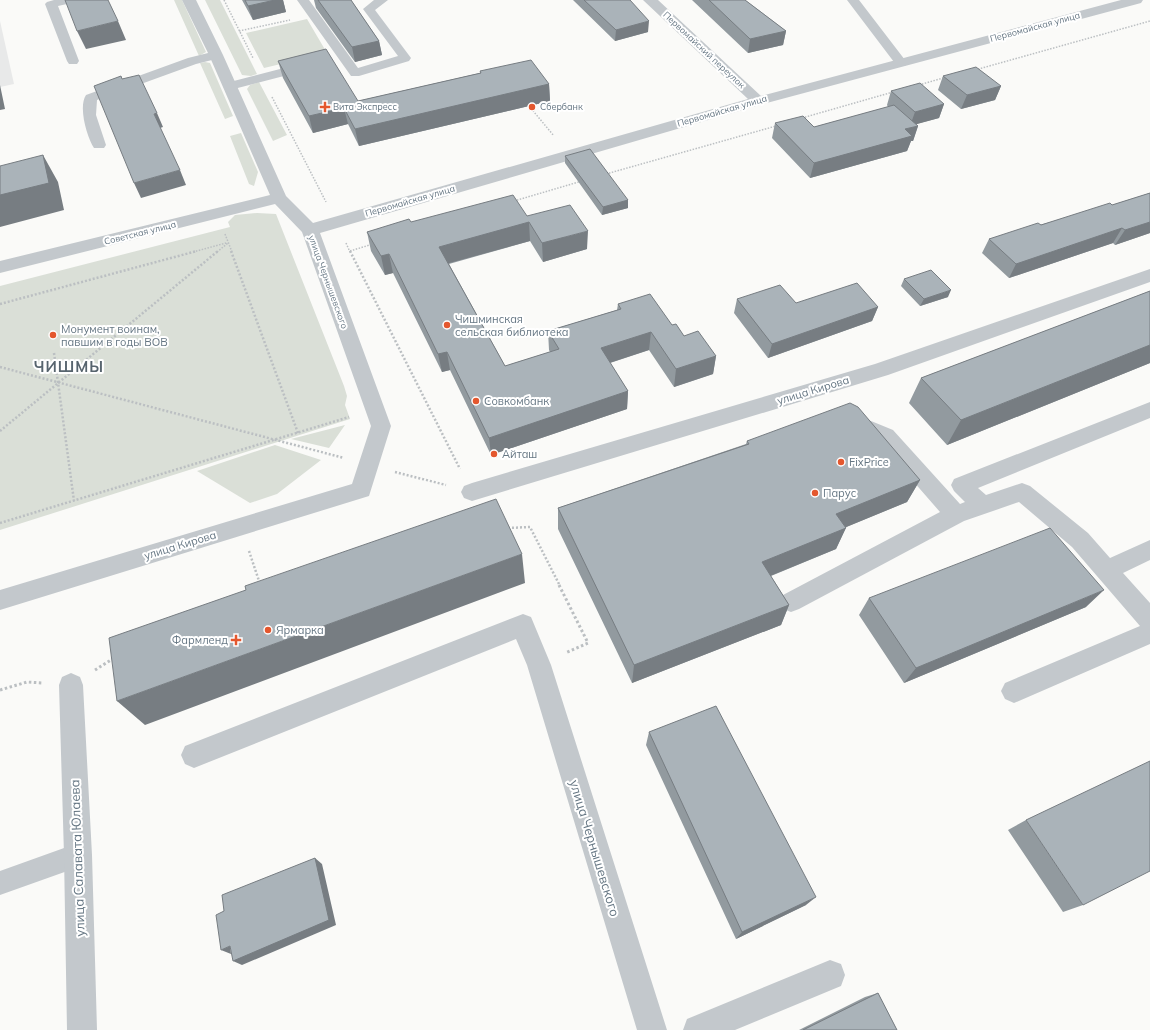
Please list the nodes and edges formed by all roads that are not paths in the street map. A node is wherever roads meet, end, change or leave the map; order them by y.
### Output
1 (72, 0) edge
2 (189, 0) edge
3 (303, 0) edge
4 (382, 0) edge
5 (650, 0) edge
6 (852, 0) edge
7 (1136, 0) edge
8 (216, 54) junction
9 (343, 57) junction
10 (73, 61) dead end
11 (901, 63) junction
12 (230, 86) junction
13 (758, 101) junction
14 (99, 145) dead end
15 (279, 198) junction
16 (310, 230) junction
17 (0, 267) edge
18 (1150, 276) edge
19 (1150, 410) edge
20 (838, 415) edge
21 (361, 490) joint
22 (472, 492) road end
23 (982, 505) junction
24 (956, 514) junction
25 (1150, 550) edge
26 (1106, 570) junction
27 (0, 600) edge
28 (791, 602) dead end
29 (1150, 620) edge
30 (1150, 633) edge
31 (71, 685) road end
32 (1014, 691) dead end
33 (194, 755) dead end
34 (78, 855) junction
35 (0, 883) edge
36 (830, 975) dead end
37 (82, 1030) edge
38 (652, 1030) edge
39 (698, 1030) edge

1 - 10 lane
2 - 8 street, улица Чернышевского
3 - 9 lane
4 - 9 lane
5 - 13 street, Первомайский переулок
6 - 11 lane
7 - 11 street, Первомайская улица
8 - 12 street, улица Чернышевского
8 - 14 lane
9 - 12 lane
11 - 13 street, Первомайская улица
12 - 15 street, улица Чернышевского
13 - 16 street, Первомайская улица
15 - 16 street, улица Чернышевского
15 - 17 street, Советская улица
16 - 21 street, улица Чернышевского
18 - 22 street, улица Кирова
19 - 23 street
20 - 24 street
21 - 27 street, улица Кирова
23 - 24 street
23 - 26 street
24 - 28 street
25 - 26 street
26 - 29 street
30 - 32 street
31 - 34 street, улица Салавата Юлаева
33 - 38 street, улица Чернышевского
34 - 35 lane
34 - 37 street, улица Салавата Юлаева
36 - 39 street

